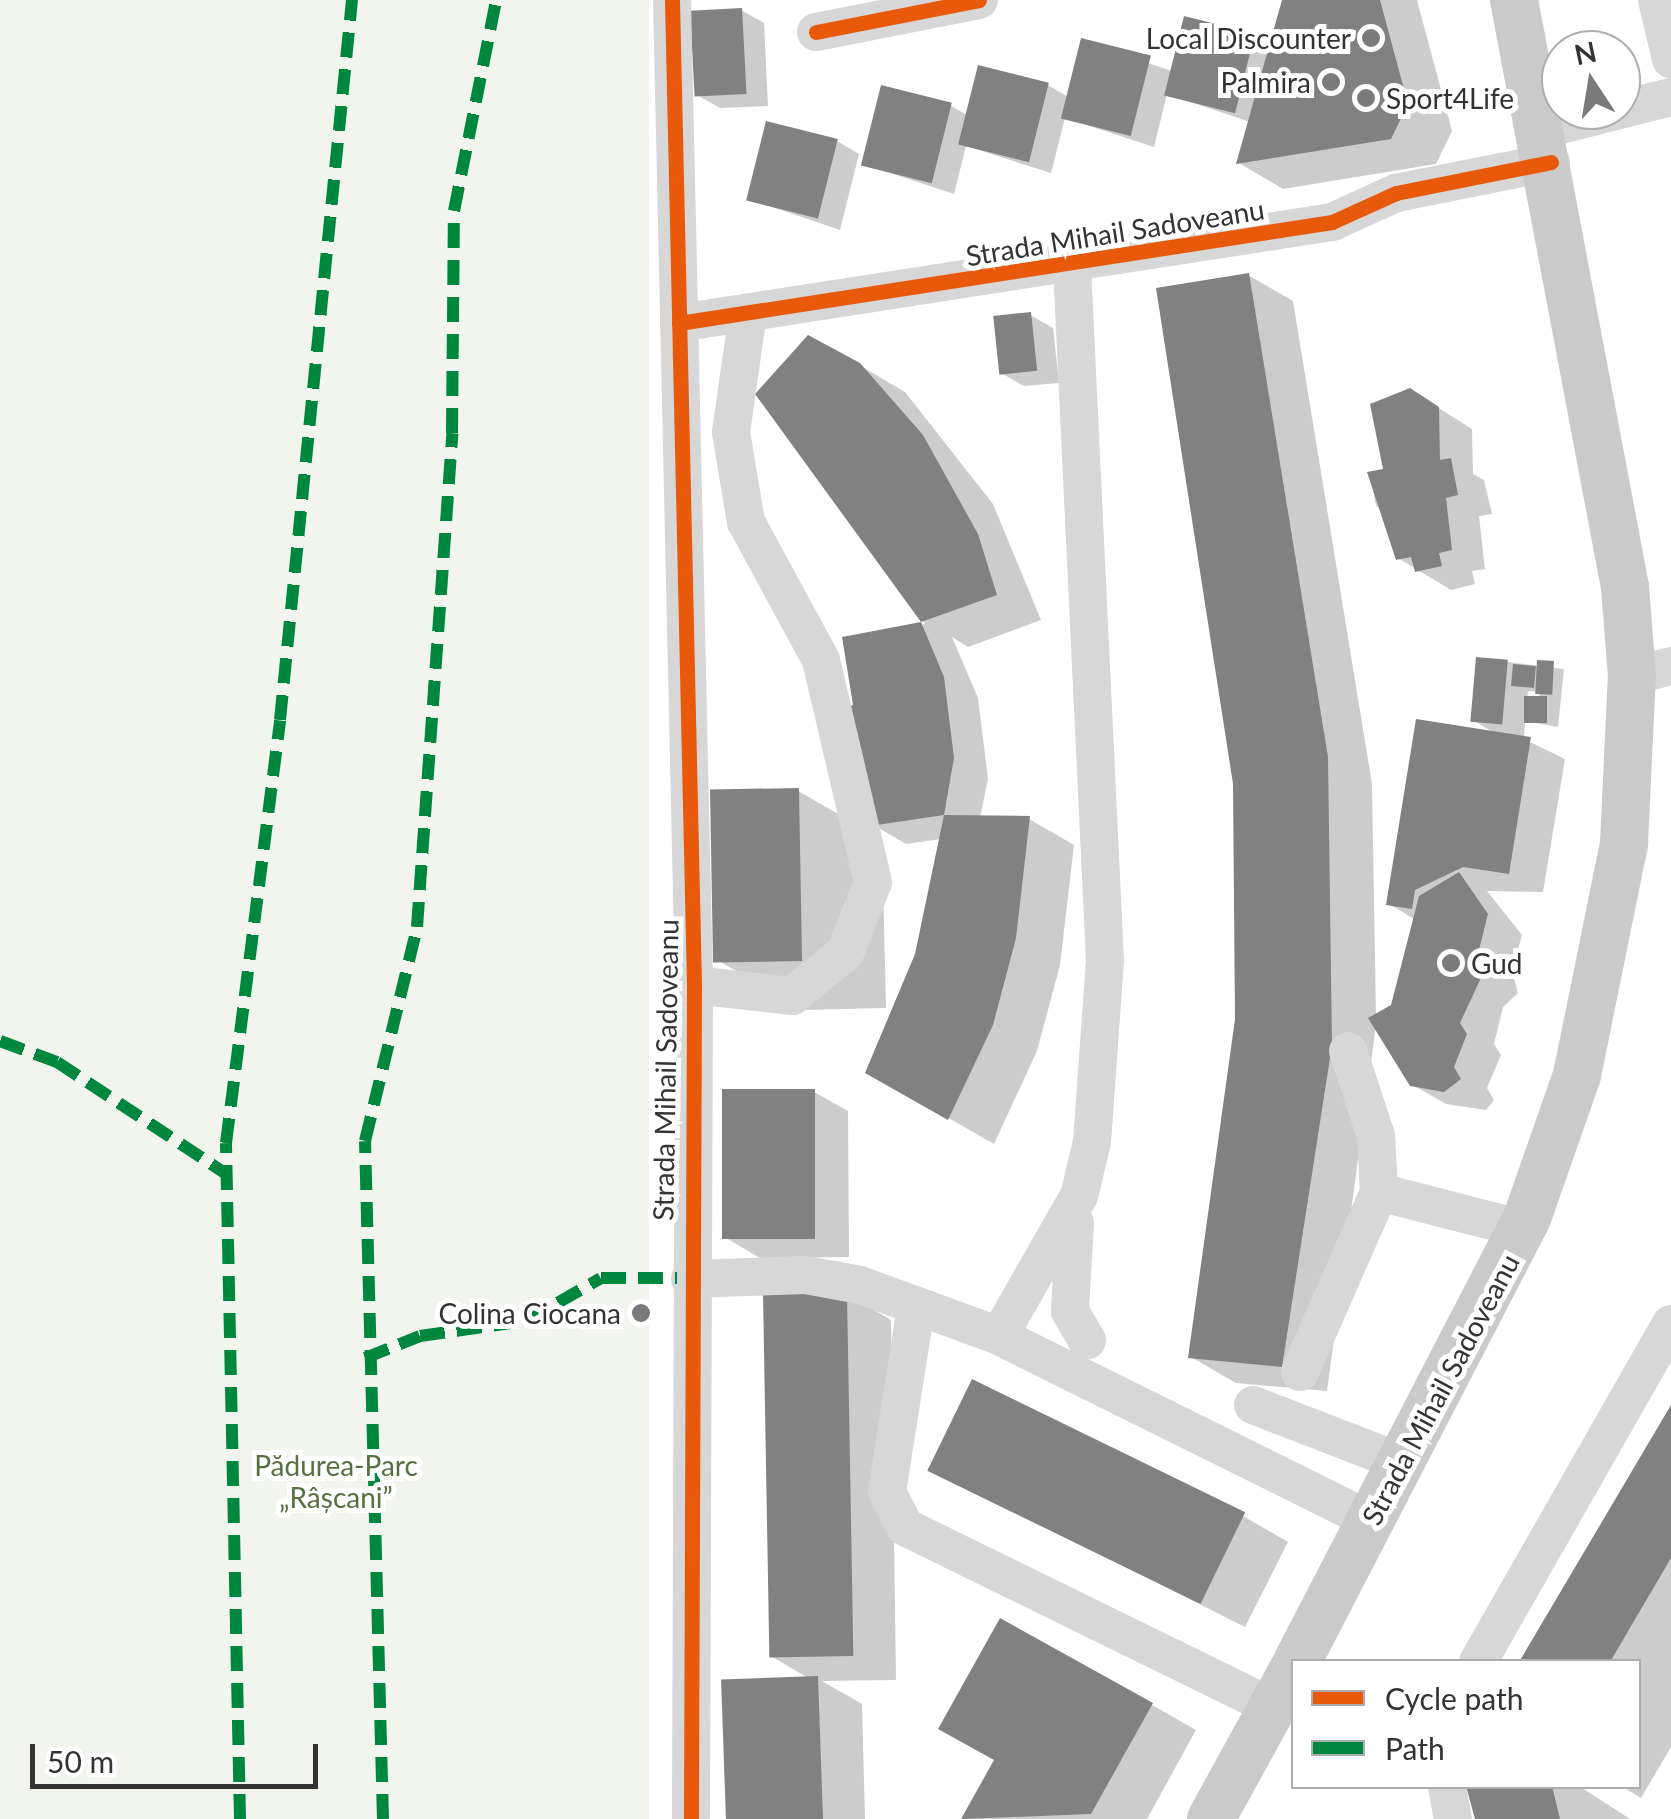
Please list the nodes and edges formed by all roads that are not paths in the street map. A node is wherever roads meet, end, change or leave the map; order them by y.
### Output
1 (672, 0) edge
2 (979, 0) edge
3 (1514, 0) edge
4 (1657, 0) edge
5 (816, 32) dead end
6 (1671, 59) edge
7 (1671, 97) edge
8 (1548, 146) junction
9 (1072, 266) junction
10 (748, 312) junction
11 (679, 322) junction
12 (1651, 671) edge
13 (694, 984) junction
14 (1348, 1051) dead end
15 (1379, 1192) junction
16 (1079, 1196) junction
17 (1522, 1228) junction
18 (690, 1279) junction
19 (916, 1306) junction
20 (1671, 1324) edge
21 (999, 1336) junction
22 (1087, 1341) dead end
23 (1300, 1372) dead end
24 (1254, 1404) dead end
25 (1403, 1463) junction
26 (1371, 1521) junction
27 (1299, 1659) edge
28 (1480, 1659) edge
29 (1283, 1688) edge
30 (1447, 1789) edge
31 (691, 1819) edge
32 (1211, 1819) edge
33 (1453, 1819) edge

1 - 11 street, Strada Mihail Sadoveanu
2 - 5 street
3 - 8 main road, Strada Mihail Sadoveanu
4 - 6 street
7 - 8 street
8 - 9 street, Strada Mihail Sadoveanu
8 - 12 main road, Strada Mihail Sadoveanu
9 - 10 street, Strada Mihail Sadoveanu
9 - 16 street
10 - 11 street, Strada Mihail Sadoveanu
10 - 13 street
11 - 13 street, Strada Mihail Sadoveanu
12 - 17 main road, Strada Mihail Sadoveanu
13 - 18 street, Strada Mihail Sadoveanu
14 - 15 street
15 - 17 street
15 - 23 street
16 - 21 street
16 - 22 street
17 - 25 main road, Strada Mihail Sadoveanu
18 - 19 street
18 - 31 street, Strada Mihail Sadoveanu
19 - 21 street
19 - 29 street
20 - 28 street
21 - 26 street
24 - 25 street
25 - 26 main road, Strada Mihail Sadoveanu
26 - 27 main road, Strada Mihail Sadoveanu
29 - 32 main road
30 - 33 street

